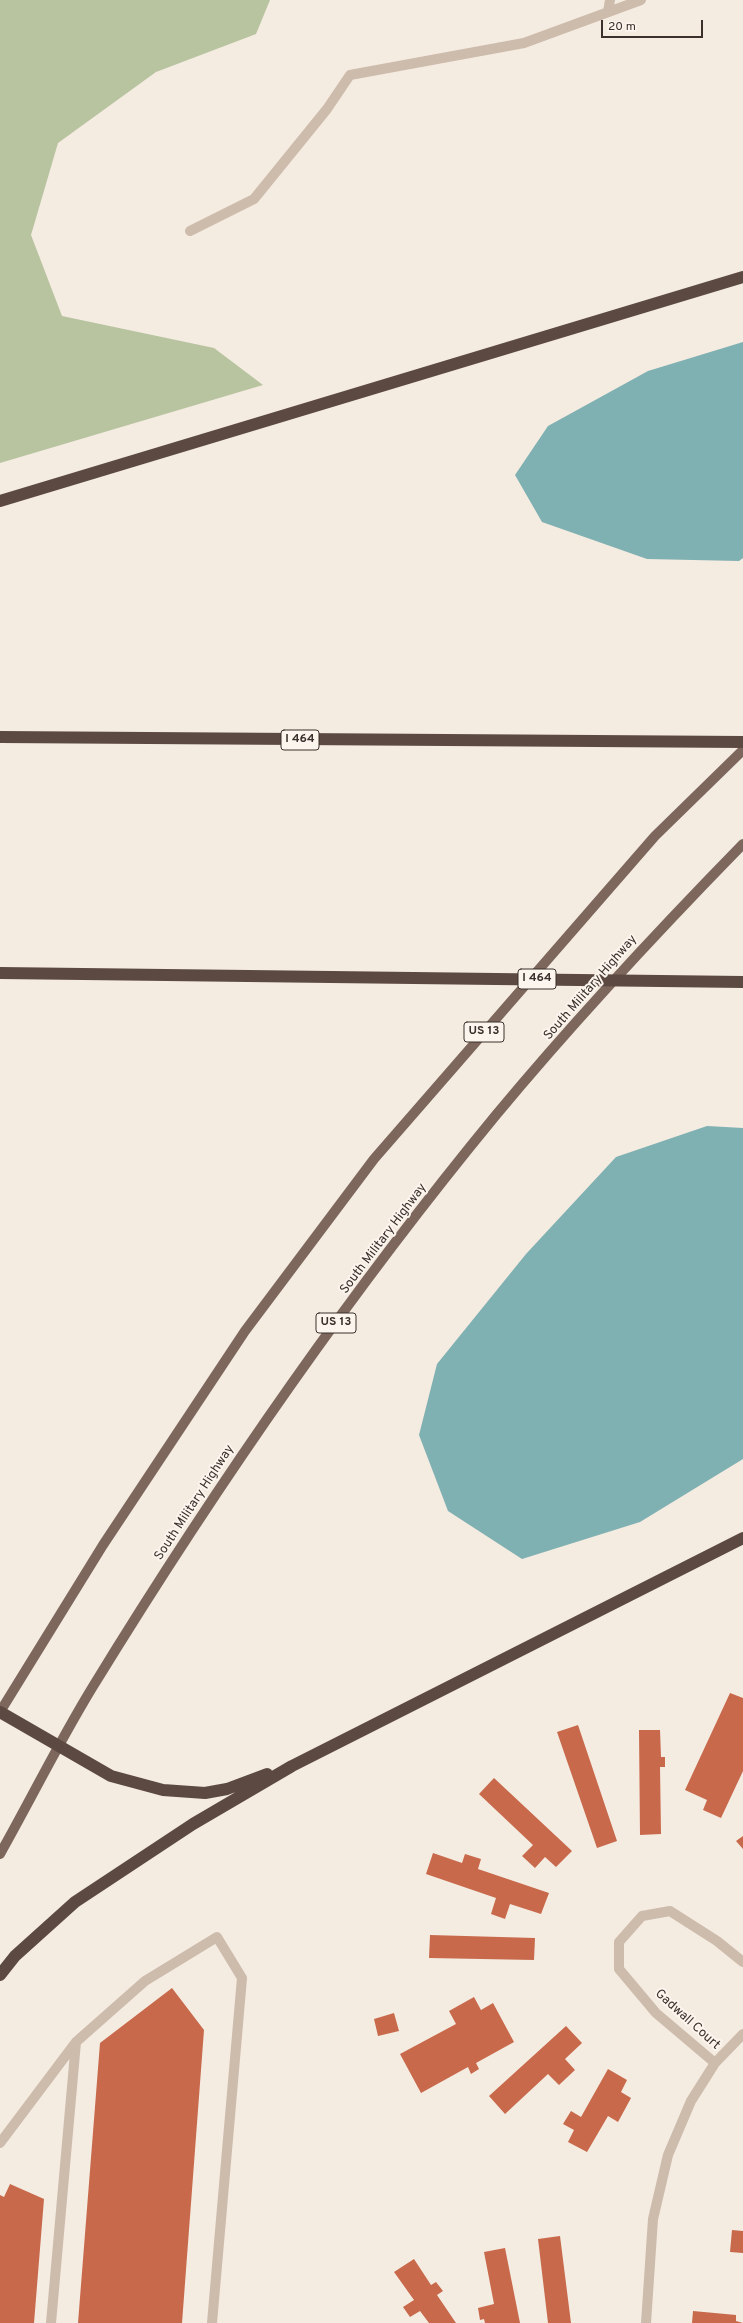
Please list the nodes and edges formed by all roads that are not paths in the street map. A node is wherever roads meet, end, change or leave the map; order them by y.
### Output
1 (610, 0) edge
2 (641, 0) edge
3 (608, 12) junction
4 (190, 232) dead end
5 (743, 277) edge
6 (0, 501) edge
7 (0, 737) edge
8 (743, 742) edge
9 (743, 750) edge
10 (743, 844) edge
11 (0, 973) edge
12 (743, 982) edge
13 (743, 1538) edge
14 (0, 1712) edge
15 (60, 1746) junction
16 (292, 1766) junction
17 (0, 1854) edge
18 (743, 1962) edge
19 (0, 1975) edge
20 (743, 2034) edge
21 (76, 2042) junction
22 (715, 2063) junction
23 (0, 2143) edge
24 (52, 2323) edge
25 (212, 2323) edge
26 (646, 2323) edge

1 - 3 street
2 - 3 street
3 - 4 street
5 - 6 highway
7 - 8 highway, I 464
9 - 14 main road, US 13
10 - 15 main road, South Military Highway / US 13
11 - 12 highway, I 464, bridge
13 - 16 highway
14 - 15 highway
15 - 16 highway
15 - 17 main road, South Military Highway / US 13
16 - 19 highway
18 - 22 street, Gadwall Court
20 - 22 street
21 - 23 street
21 - 24 street
21 - 25 street
22 - 26 street

